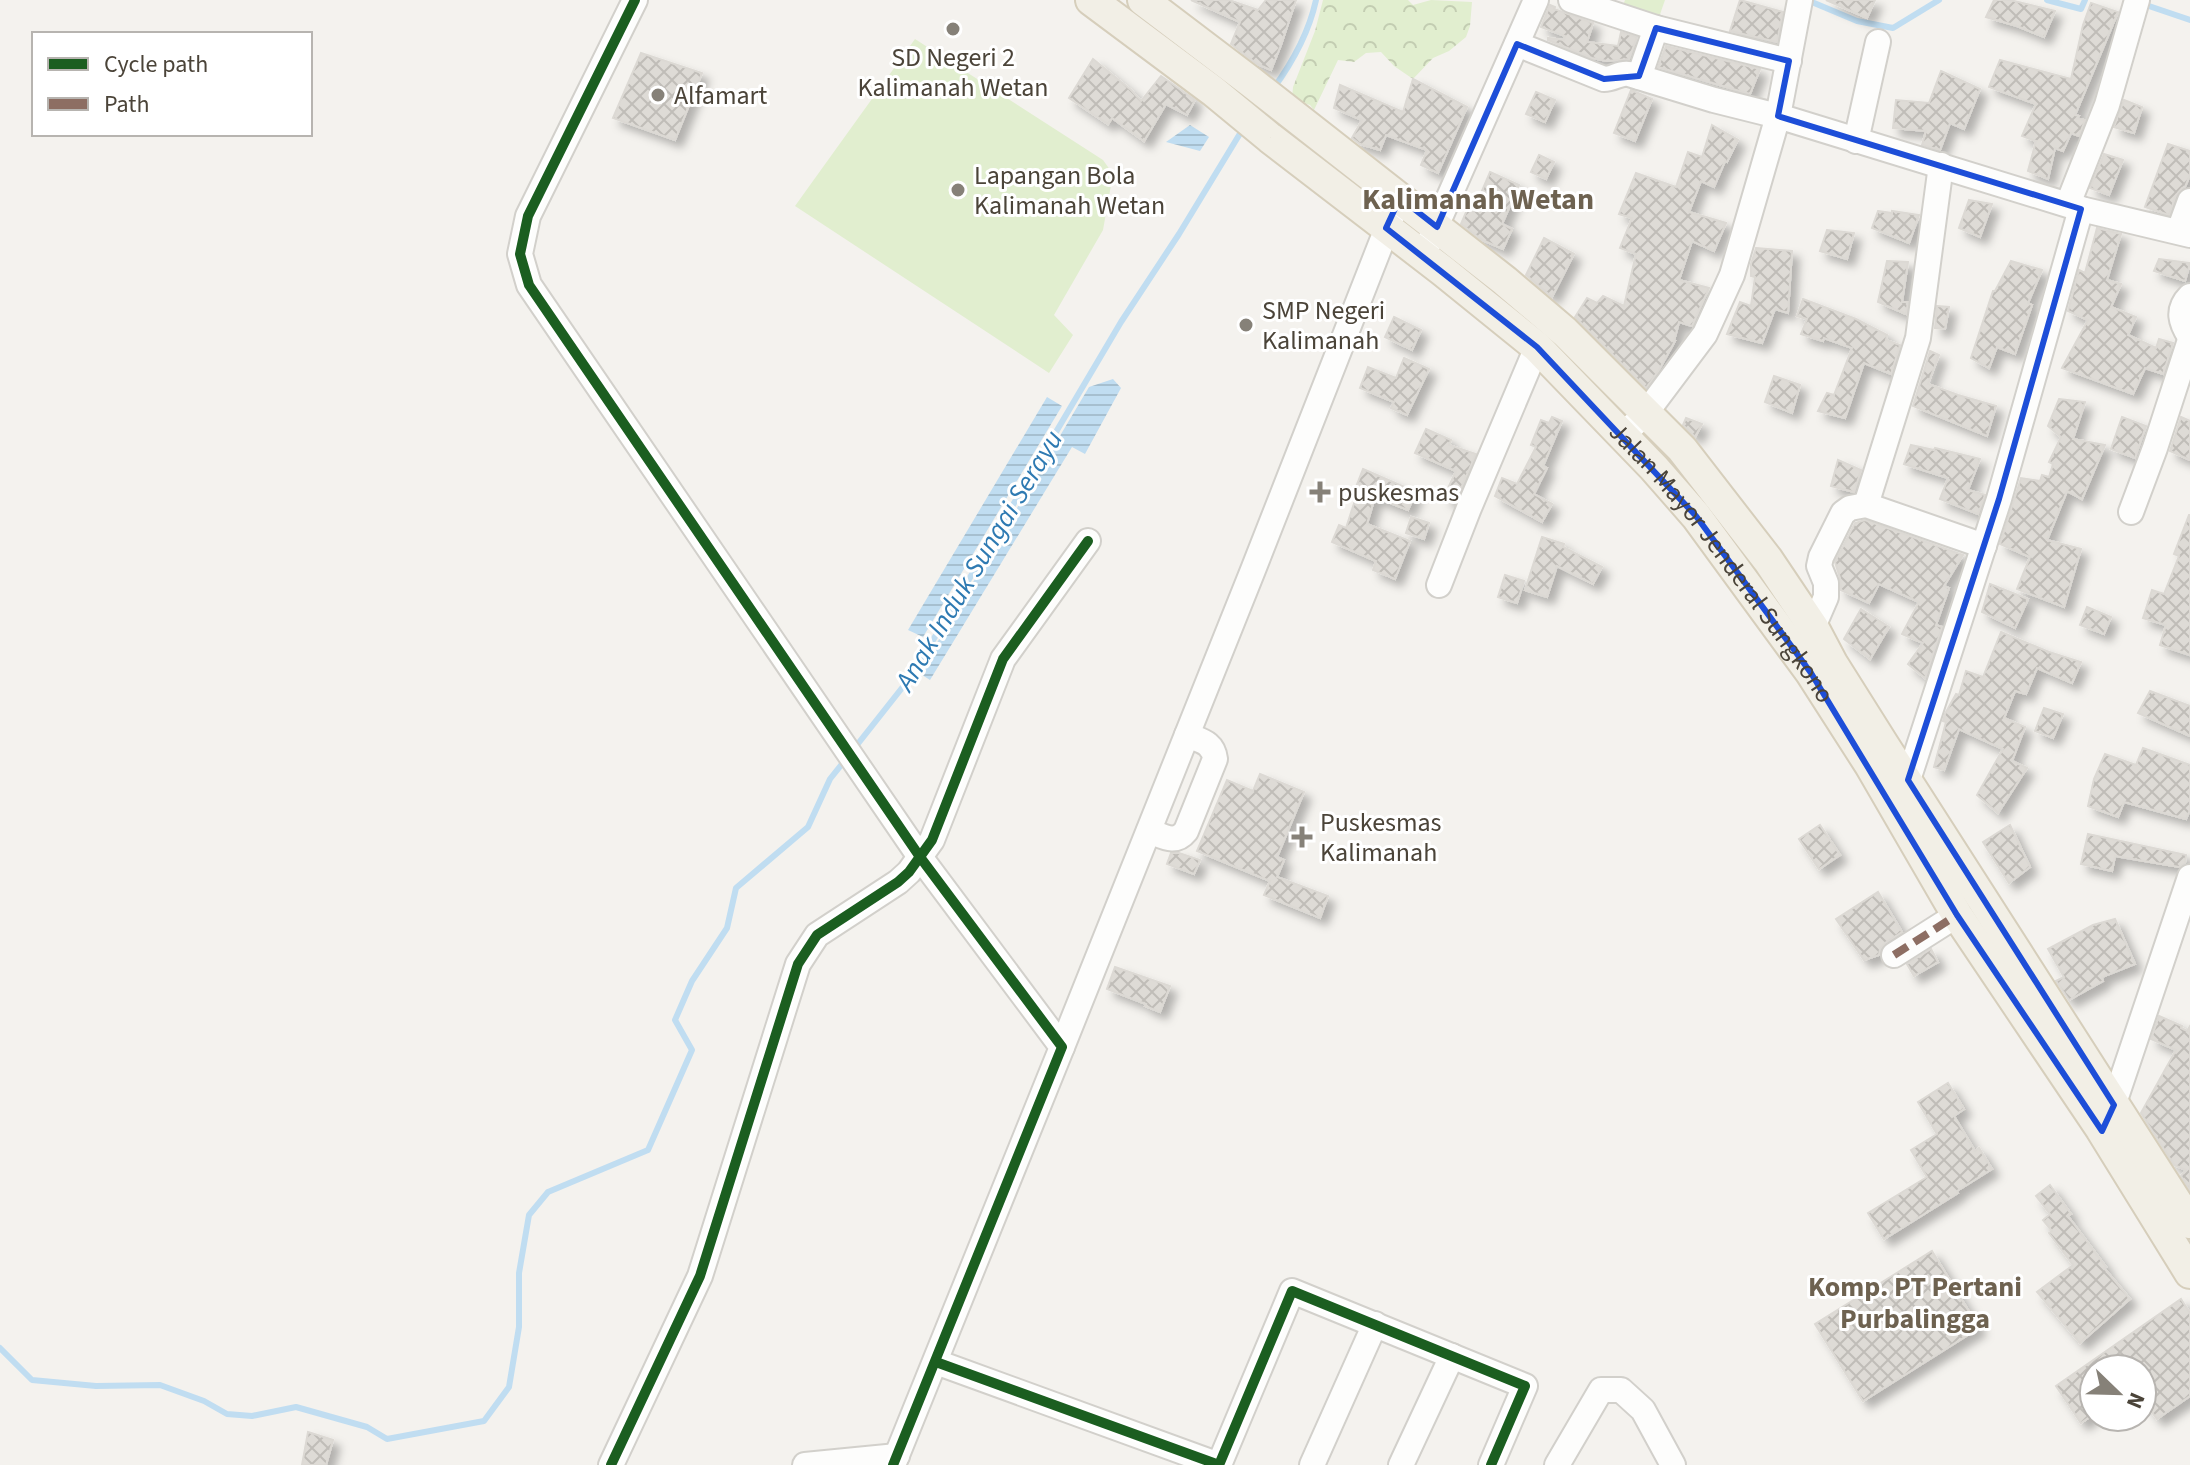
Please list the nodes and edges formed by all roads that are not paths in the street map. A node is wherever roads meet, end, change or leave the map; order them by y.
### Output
1 (635, 0) edge
2 (1091, 0) edge
3 (1536, 0) edge
4 (1571, 0) edge
5 (1151, 3) edge
6 (1799, 6) edge
7 (2134, 8) edge
8 (1656, 28) junction
9 (1137, 34) junction
10 (1878, 42) dead end
11 (1517, 44) junction
12 (1789, 61) junction
13 (1639, 77) junction
14 (1778, 116) junction
15 (1856, 141) junction
16 (1941, 165) junction
17 (1400, 198) junction
18 (2190, 201) edge
19 (2075, 207) junction
20 (1437, 227) junction
21 (1386, 228) junction
22 (2184, 233) edge
23 (1423, 256) junction
24 (2190, 296) edge
25 (2190, 339) edge
26 (1537, 347) junction
27 (1634, 424) junction
28 (1866, 505) junction
29 (2131, 512) dead end
30 (1088, 541) dead end
31 (1984, 546) junction
32 (1439, 585) dead end
33 (1801, 636) junction
34 (1187, 735) junction
35 (1898, 787) junction
36 (1149, 831) junction
37 (920, 857) junction
38 (2190, 877) edge
39 (1957, 915) junction
40 (1894, 955) dead end
41 (1062, 1047) junction
42 (2108, 1118) junction
43 (2190, 1223) edge
44 (2190, 1273) edge
45 (1375, 1324) junction
46 (1452, 1356) junction
47 (936, 1362) junction
48 (895, 1461) edge
49 (1667, 1462) edge
50 (611, 1465) edge
51 (805, 1465) edge
52 (1219, 1465) edge
53 (1312, 1465) edge
54 (1401, 1465) edge
55 (1491, 1465) edge
56 (1557, 1465) edge

1 - 37 street
2 - 9 main road, Jalan Mayor Jenderal Sungkono
3 - 11 street
4 - 8 street
5 - 9 street
5 - 17 main road, Jalan Mayor Jenderal Sungkono
6 - 12 street
7 - 19 street
8 - 12 street
8 - 13 street
9 - 21 main road, Jalan Mayor Jenderal Sungkono
10 - 15 street
11 - 13 street
11 - 20 street
12 - 14 street
13 - 14 street
14 - 15 street
14 - 27 street
15 - 16 street
16 - 19 street
16 - 28 street
17 - 20 main road, Jalan Mayor Jenderal Sungkono
17 - 21 street
18 - 22 street
19 - 22 street
19 - 31 street
20 - 23 street
20 - 27 main road, Jalan Mayor Jenderal Sungkono
21 - 23 main road, Jalan Mayor Jenderal Sungkono
21 - 34 street
23 - 26 main road, Jalan Mayor Jenderal Sungkono
24 - 25 street
25 - 29 street
26 - 27 main road, Jalan Mayor Jenderal Sungkono
26 - 32 street
27 - 33 main road, Jalan Mayor Jenderal Sungkono
28 - 31 street
28 - 33 street
30 - 37 street
31 - 35 street
33 - 35 main road, Jalan Mayor Jenderal Sungkono
34 - 36 street
34 - 36 street
35 - 39 main road, Jalan Mayor Jenderal Sungkono
35 - 42 main road, Jalan Mayor Jenderal Sungkono
36 - 41 street
37 - 41 street
37 - 50 street
38 - 42 street
39 - 40 street
39 - 42 main road, Jalan Mayor Jenderal Sungkono
41 - 47 street
42 - 43 main road, Jalan Mayor Jenderal Sungkono
42 - 44 main road, Jalan Mayor Jenderal Sungkono
45 - 46 street
45 - 52 street
45 - 53 street
46 - 54 street
46 - 55 street
47 - 48 street
47 - 52 street
48 - 51 street
49 - 56 street

